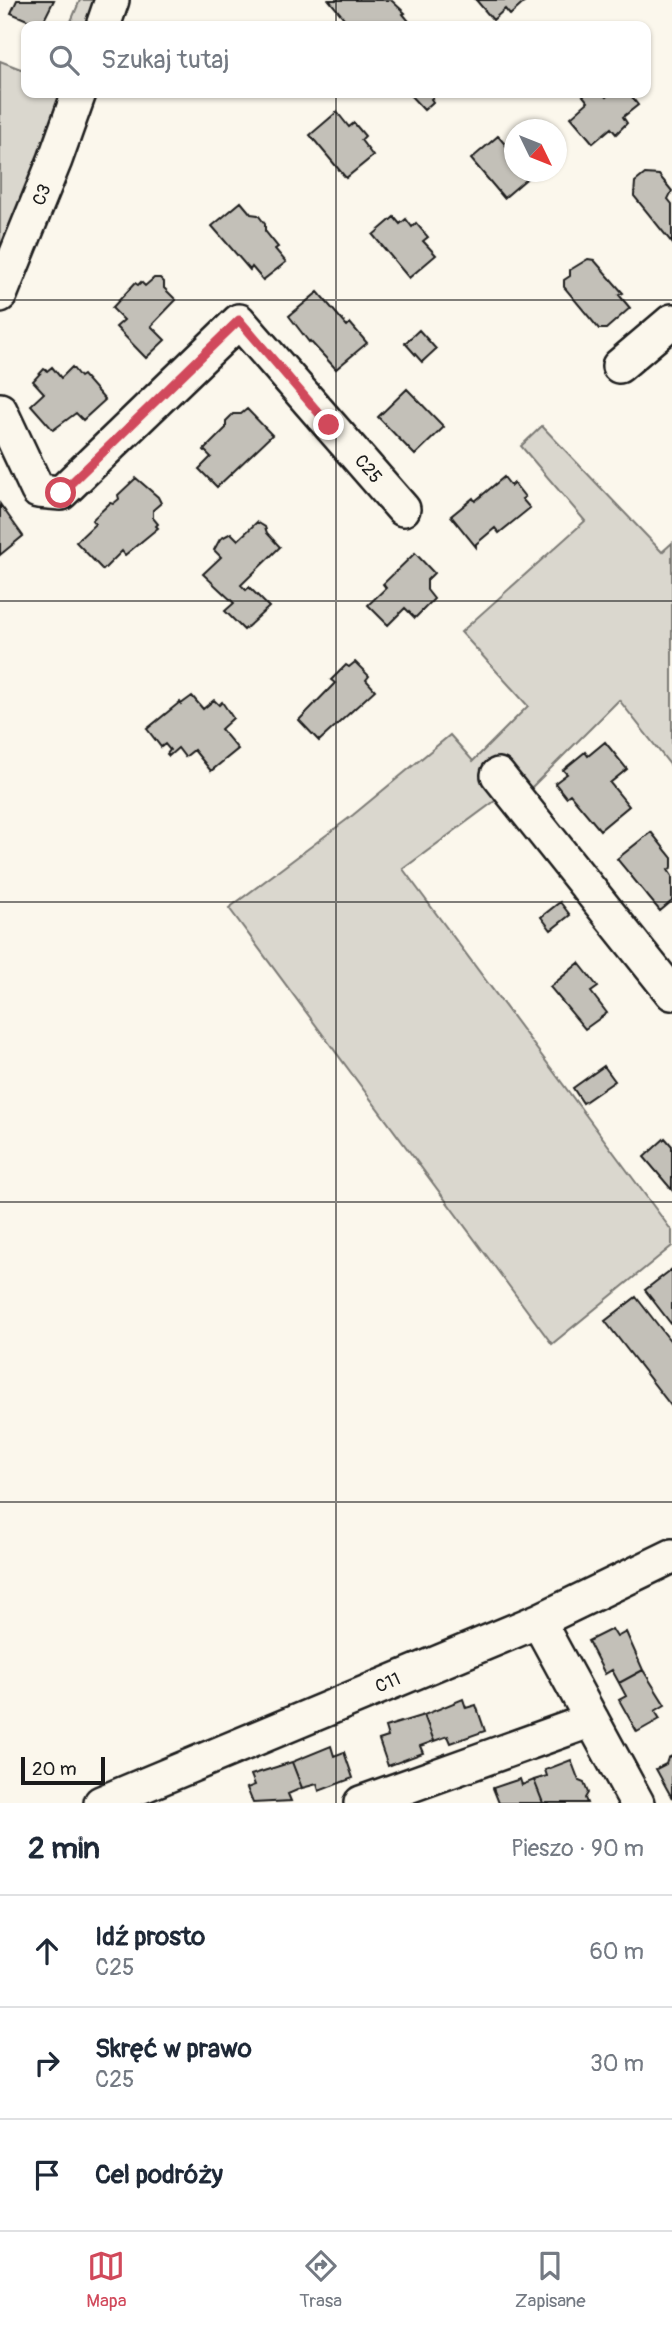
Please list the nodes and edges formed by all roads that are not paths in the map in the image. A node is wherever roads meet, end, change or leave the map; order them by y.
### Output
1 (112, 0) edge
2 (105, 21) edge
3 (77, 98) edge
4 (0, 295) edge
5 (672, 321) edge
6 (619, 366) dead end
7 (0, 410) edge
8 (403, 509) dead end
9 (498, 775) dead end
10 (672, 993) edge
11 (672, 1556) edge
12 (538, 1620) junction
13 (592, 1720) junction
14 (101, 1803) edge
15 (360, 1803) edge
16 (637, 1803) edge

1 - 2 street
3 - 4 street, C3
5 - 6 street
7 - 8 street, C25
9 - 10 street
11 - 12 street, C11
12 - 13 street
12 - 14 street, C11
13 - 15 street
13 - 16 street

